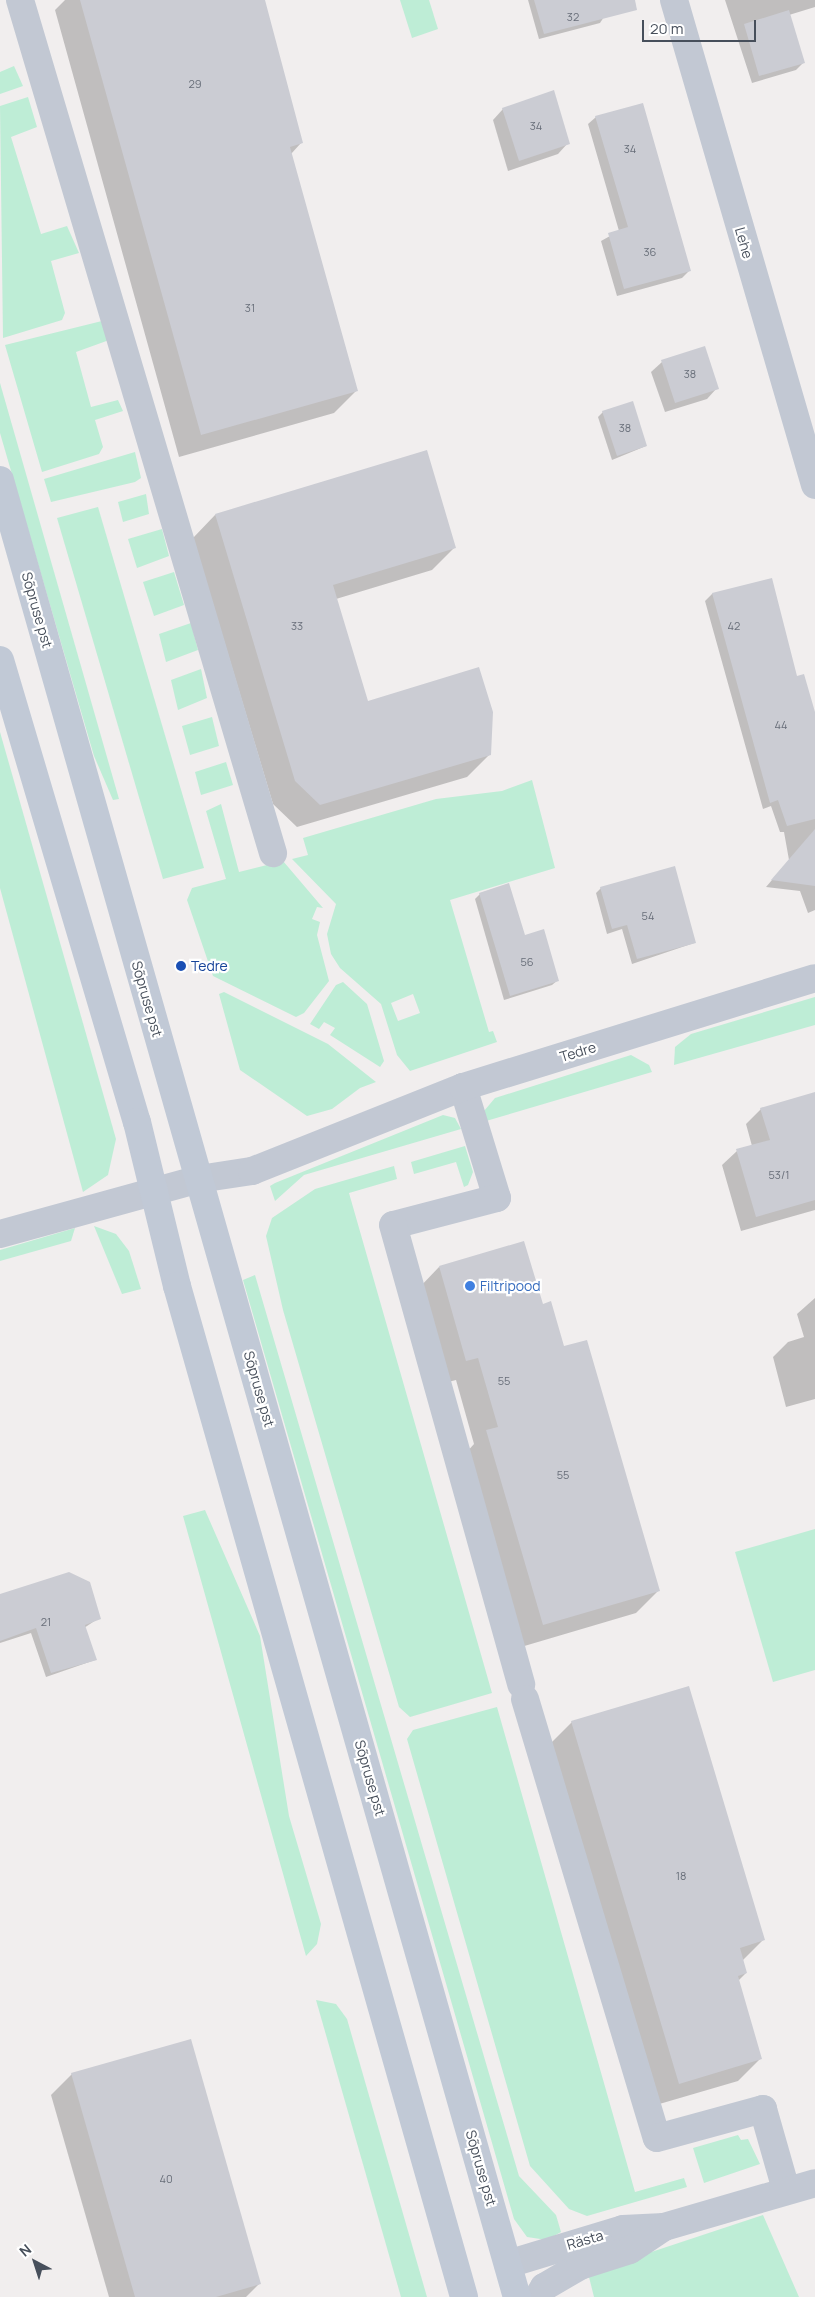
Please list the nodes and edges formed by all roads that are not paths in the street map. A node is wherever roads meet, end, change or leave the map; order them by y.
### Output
1 (20, 0) edge
2 (674, 0) edge
3 (0, 480) edge
4 (815, 486) edge
5 (0, 660) edge
6 (273, 853) dead end
7 (815, 978) edge
8 (463, 1088) junction
9 (199, 1180) junction
10 (155, 1191) junction
11 (0, 1234) edge
12 (815, 2183) edge
13 (786, 2190) junction
14 (664, 2227) junction
15 (508, 2264) junction
16 (464, 2297) edge
17 (517, 2297) edge
18 (538, 2297) edge

1 - 6 street
2 - 4 street, Lehe
3 - 9 main road, Sõpruse pst
5 - 10 main road
7 - 8 street, Tedre
8 - 9 street, Tedre
8 - 13 street
9 - 10 street, Tedre
9 - 15 main road, Sõpruse pst
10 - 11 street, Tedre
10 - 16 main road
12 - 13 street, Rästa
13 - 14 street, Rästa
14 - 15 street, Rästa
14 - 18 street, Rästa
15 - 17 main road, Sõpruse pst

